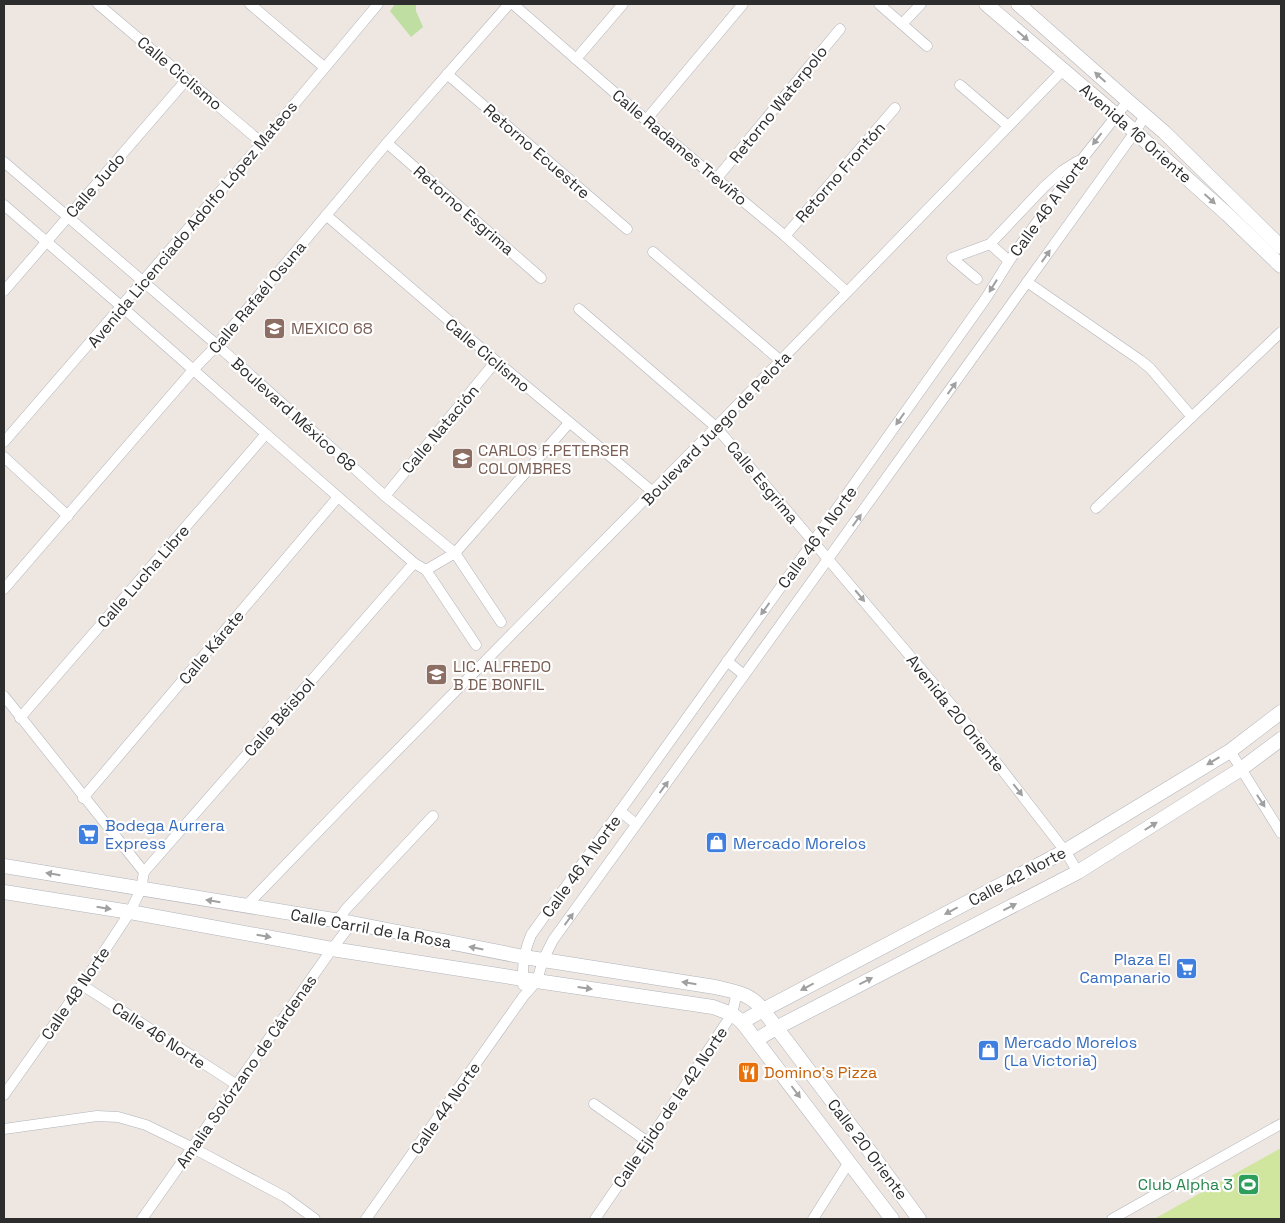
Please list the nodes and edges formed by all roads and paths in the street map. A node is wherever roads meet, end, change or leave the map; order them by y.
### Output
1 (98, 4) edge
2 (250, 4) edge
3 (378, 4) edge
4 (509, 4) edge
5 (513, 4) edge
6 (623, 4) edge
7 (743, 4) edge
8 (879, 4) edge
9 (921, 4) edge
10 (986, 4) edge
11 (1018, 4) edge
12 (902, 24) junction
13 (840, 30) dead end
14 (927, 46) dead end
15 (576, 59) junction
16 (324, 67) junction
17 (1063, 70) junction
18 (447, 74) junction
19 (187, 79) junction
20 (960, 85) dead end
21 (1128, 101) junction
22 (895, 108) dead end
23 (1116, 115) junction
24 (1144, 116) junction
25 (646, 120) junction
26 (1008, 126) junction
27 (1134, 132) junction
28 (262, 143) junction
29 (387, 143) junction
30 (1082, 158) junction
31 (4, 162) edge
32 (717, 178) junction
33 (4, 205) edge
34 (326, 215) junction
35 (68, 217) junction
36 (627, 229) dead end
37 (786, 236) junction
38 (46, 242) junction
39 (990, 244) junction
40 (1281, 247) edge
41 (653, 252) dead end
42 (1009, 261) junction
43 (1281, 266) edge
44 (541, 278) dead end
45 (977, 279) dead end
46 (143, 281) junction
47 (1027, 282) junction
48 (4, 291) edge
49 (847, 292) junction
50 (122, 307) junction
51 (578, 309) dead end
52 (1281, 332) edge
53 (217, 345) junction
54 (496, 362) junction
55 (781, 362) junction
56 (193, 370) junction
57 (1192, 417) junction
58 (569, 423) junction
59 (716, 428) junction
60 (266, 434) junction
61 (4, 442) edge
62 (4, 457) edge
63 (653, 492) junction
64 (385, 496) junction
65 (338, 497) junction
66 (1096, 508) dead end
67 (68, 516) junction
68 (813, 542) junction
69 (455, 553) junction
70 (828, 559) junction
71 (414, 563) junction
72 (426, 570) junction
73 (4, 588) edge
74 (501, 622) dead end
75 (476, 645) dead end
76 (728, 661) junction
77 (744, 675) junction
78 (4, 696) edge
79 (1281, 712) edge
80 (20, 718) junction
81 (1281, 739) edge
82 (1230, 751) junction
83 (1241, 769) junction
84 (83, 798) junction
85 (620, 811) junction
86 (434, 816) dead end
87 (636, 824) junction
88 (1281, 833) edge
89 (1065, 851) junction
90 (4, 866) edge
91 (144, 872) junction
92 (1078, 872) junction
93 (141, 889) junction
94 (4, 892) edge
95 (246, 906) junction
96 (130, 912) junction
97 (337, 921) junction
98 (352, 923) junction
99 (332, 949) junction
100 (524, 957) junction
101 (544, 960) junction
102 (523, 979) junction
103 (537, 980) junction
104 (82, 985) junction
105 (737, 992) junction
106 (523, 997) junction
107 (763, 1010) junction
108 (737, 1018) junction
109 (776, 1028) junction
110 (756, 1040) junction
111 (237, 1085) junction
112 (4, 1095) edge
113 (594, 1104) dead end
114 (1281, 1124) edge
115 (4, 1129) edge
116 (648, 1142) junction
117 (193, 1148) junction
118 (849, 1162) junction
119 (142, 1219) edge
120 (315, 1219) edge
121 (366, 1219) edge
122 (595, 1219) edge
123 (813, 1219) edge
124 (892, 1219) edge
125 (919, 1219) edge
126 (1112, 1219) edge

1 - 19 street, Calle Ciclismo
2 - 16 street
3 - 16 street, Avenida Licenciado Adolfo López Mateos
4 - 18 street, Calle Rafaél Osuna
5 - 15 street, Calle Radames Treviño
6 - 15 street
7 - 25 street
8 - 12 street
9 - 12 street
10 -> 17 main road, Avenida 16 Oriente
21 -> 11 main road, Avenida 16 Oriente
12 - 14 street
13 - 32 street, Retorno Waterpolo
15 - 25 street, Calle Radames Treviño
16 - 28 street, Avenida Licenciado Adolfo López Mateos
17 - 23 main road, Avenida 16 Oriente
17 - 26 street, Boulevard Juego de Pelota
18 - 29 street, Calle Rafaél Osuna
18 - 36 street, Retorno Ecuestre
19 - 28 street, Calle Ciclismo
19 - 35 street, Calle Judo
20 - 26 street
21 - 23 street, Calle 46 A Norte
21 - 24 main road, Avenida 16 Oriente
22 - 37 street, Retorno Frontón
23 - 27 main road, Avenida 16 Oriente
23 -> 30 street, Calle 46 A Norte
24 - 27 street, Calle 46 A Norte
24 - 40 main road, Avenida 16 Oriente
25 - 32 street, Calle Radames Treviño
26 - 49 street, Boulevard Juego de Pelota
27 -> 43 main road, Avenida 16 Oriente
47 -> 27 street, Calle 46 A Norte
28 - 46 street, Avenida Licenciado Adolfo López Mateos
29 - 34 street, Calle Rafaél Osuna
29 - 44 street, Retorno Esgrima
30 - 39 street
30 - 42 street, Calle 46 A Norte
31 - 35 street, Boulevard México 68
32 - 37 street, Calle Radames Treviño
33 - 38 street, Boulevard México 68
34 - 53 street, Calle Rafaél Osuna
34 - 54 street, Calle Ciclismo
35 - 38 street, Calle Judo
35 - 46 street, Boulevard México 68
37 - 49 street, Calle Radames Treviño
38 - 48 street, Calle Judo
38 - 50 street, Boulevard México 68
39 - 42 street
39 - 45 street
41 - 55 street
42 -> 68 street, Calle 46 A Norte
46 - 50 street, Avenida Licenciado Adolfo López Mateos
46 - 53 street, Boulevard México 68
47 - 57 street
70 -> 47 street, Calle 46 A Norte
49 - 55 street, Boulevard Juego de Pelota
50 - 56 street, Boulevard México 68
50 - 61 street, Avenida Licenciado Adolfo López Mateos
51 - 59 street
52 - 57 street
53 - 56 street, Calle Rafaél Osuna
53 - 64 street, Boulevard México 68
54 - 58 street, Calle Ciclismo
54 - 64 street, Calle Natación
55 - 59 street, Boulevard Juego de Pelota
56 - 60 street, Boulevard México 68
56 - 67 street, Calle Rafaél Osuna
57 - 66 street
58 - 63 street, Calle Ciclismo
58 - 69 street
59 - 63 street, Boulevard Juego de Pelota
59 - 68 street, Calle Esgrima
60 - 65 street, Boulevard México 68
60 - 80 street, Calle Lucha Libre
62 - 67 street
63 - 95 street, Boulevard Juego de Pelota
64 - 69 street, Boulevard México 68
65 - 71 street, Boulevard México 68
65 - 84 street, Calle Kárate
67 - 73 street, Calle Rafaél Osuna
68 - 70 street, Calle Esgrima
68 -> 76 street, Calle 46 A Norte
69 - 72 street
69 - 74 street, Boulevard México 68
70 - 77 street, Calle 46 A Norte
70 -> 89 street, Avenida 20 Oriente
71 - 72 street, Boulevard México 68
71 - 91 street, Calle Béisbol
72 - 75 street, Boulevard México 68
76 - 77 street
76 - 85 street, Calle 46 A Norte
87 -> 77 street, Calle 46 A Norte
78 - 80 street
79 - 82 main road, Calle 42 Norte
80 - 84 street
81 - 83 main road, Calle 42 Norte
82 - 83 street
82 -> 89 main road, Calle 42 Norte
83 -> 88 street
92 -> 83 main road, Calle 42 Norte
84 - 91 street
85 - 87 street
85 - 100 street, Calle 46 A Norte
86 - 97 street
101 -> 87 street, Calle 46 A Norte
89 - 92 street, Avenida 20 Oriente
89 -> 107 main road, Calle 42 Norte
93 -> 90 main road, Calle Carril de la Rosa
91 - 93 street, Calle 48 Norte
109 -> 92 main road, Calle 42 Norte
95 -> 93 main road, Calle Carril de la Rosa
93 - 96 street, Calle 48 Norte
94 -> 96 main road, Calle Carril de la Rosa
95 - 97 main road, Calle Carril de la Rosa
96 -> 99 main road, Calle Carril de la Rosa
96 - 104 street, Calle 48 Norte
97 - 98 main road, Calle Carril de la Rosa
98 - 99 street, Amalia Solórzano de Cárdenas
100 -> 98 main road, Calle Carril de la Rosa
99 - 102 main road, Calle Carril de la Rosa
99 - 111 street, Amalia Solórzano de Cárdenas
100 - 101 main road, Calle Carril de la Rosa
100 - 102 street, Calle 46 A Norte
101 - 103 street, Calle 46 A Norte
105 -> 101 main road, Calle Carril de la Rosa
102 - 103 main road, Calle Carril de la Rosa
102 - 106 street
103 - 106 street, Calle 44 Norte
103 -> 108 main road, Calle Carril de la Rosa
104 - 111 street, Calle 46 Norte
104 - 112 street, Calle 48 Norte
105 - 107 main road, Calle 20 Oriente
105 - 108 street, Calle Ejido de la 42 Norte
106 - 121 street, Calle 44 Norte
107 - 108 main road, Calle 42 Norte
107 - 109 main road, Calle 20 Oriente
108 - 110 main road, Calle 20 Oriente
108 - 116 street, Calle Ejido de la 42 Norte
109 - 110 main road, Calle 42 Norte
109 - 125 main road, Calle 20 Oriente
110 -> 118 main road, Calle 20 Oriente
111 - 117 street, Amalia Solórzano de Cárdenas
113 - 116 street
114 - 126 street
115 - 117 street
116 - 122 street, Calle Ejido de la 42 Norte
117 - 119 street, Amalia Solórzano de Cárdenas
117 - 120 street
118 - 123 street
118 - 124 main road, Calle 20 Oriente

